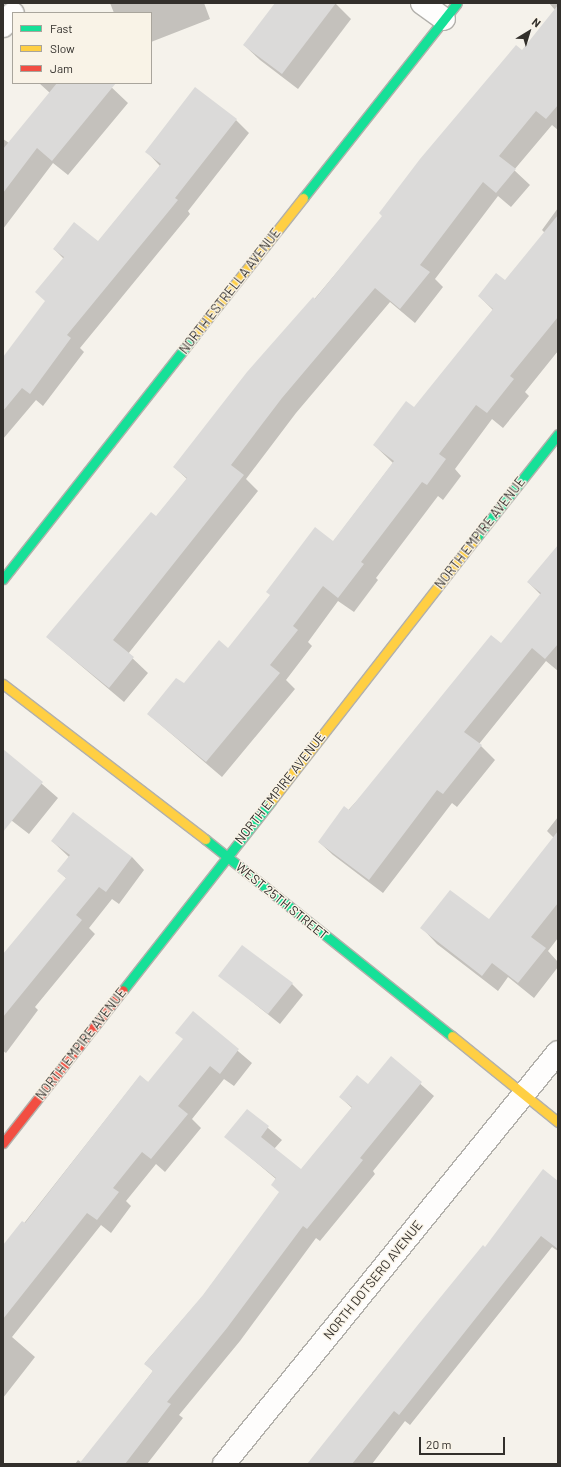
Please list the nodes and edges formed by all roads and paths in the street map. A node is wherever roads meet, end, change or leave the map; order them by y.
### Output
1 (22, 3) edge
2 (422, 3) edge
3 (450, 11) edge
4 (14, 12) edge
5 (12, 14) edge
6 (3, 26) edge
7 (558, 434) edge
8 (3, 579) edge
9 (3, 684) edge
10 (227, 856) junction
11 (558, 1052) edge
12 (523, 1095) junction
13 (558, 1122) edge
14 (3, 1143) edge
15 (224, 1464) edge

1 - 4 street
2 - 3 street
3 - 8 street, NORTH ESTRELLA AVENUE
5 - 6 street
7 - 10 street, NORTH EMPIRE AVENUE
9 - 10 street, WEST 25TH STREET
10 - 12 street, WEST 25TH STREET
10 - 14 street, NORTH EMPIRE AVENUE
11 - 12 street, NORTH DOTSERO AVENUE
12 - 13 street, WEST 25TH STREET
12 - 15 street, NORTH DOTSERO AVENUE

